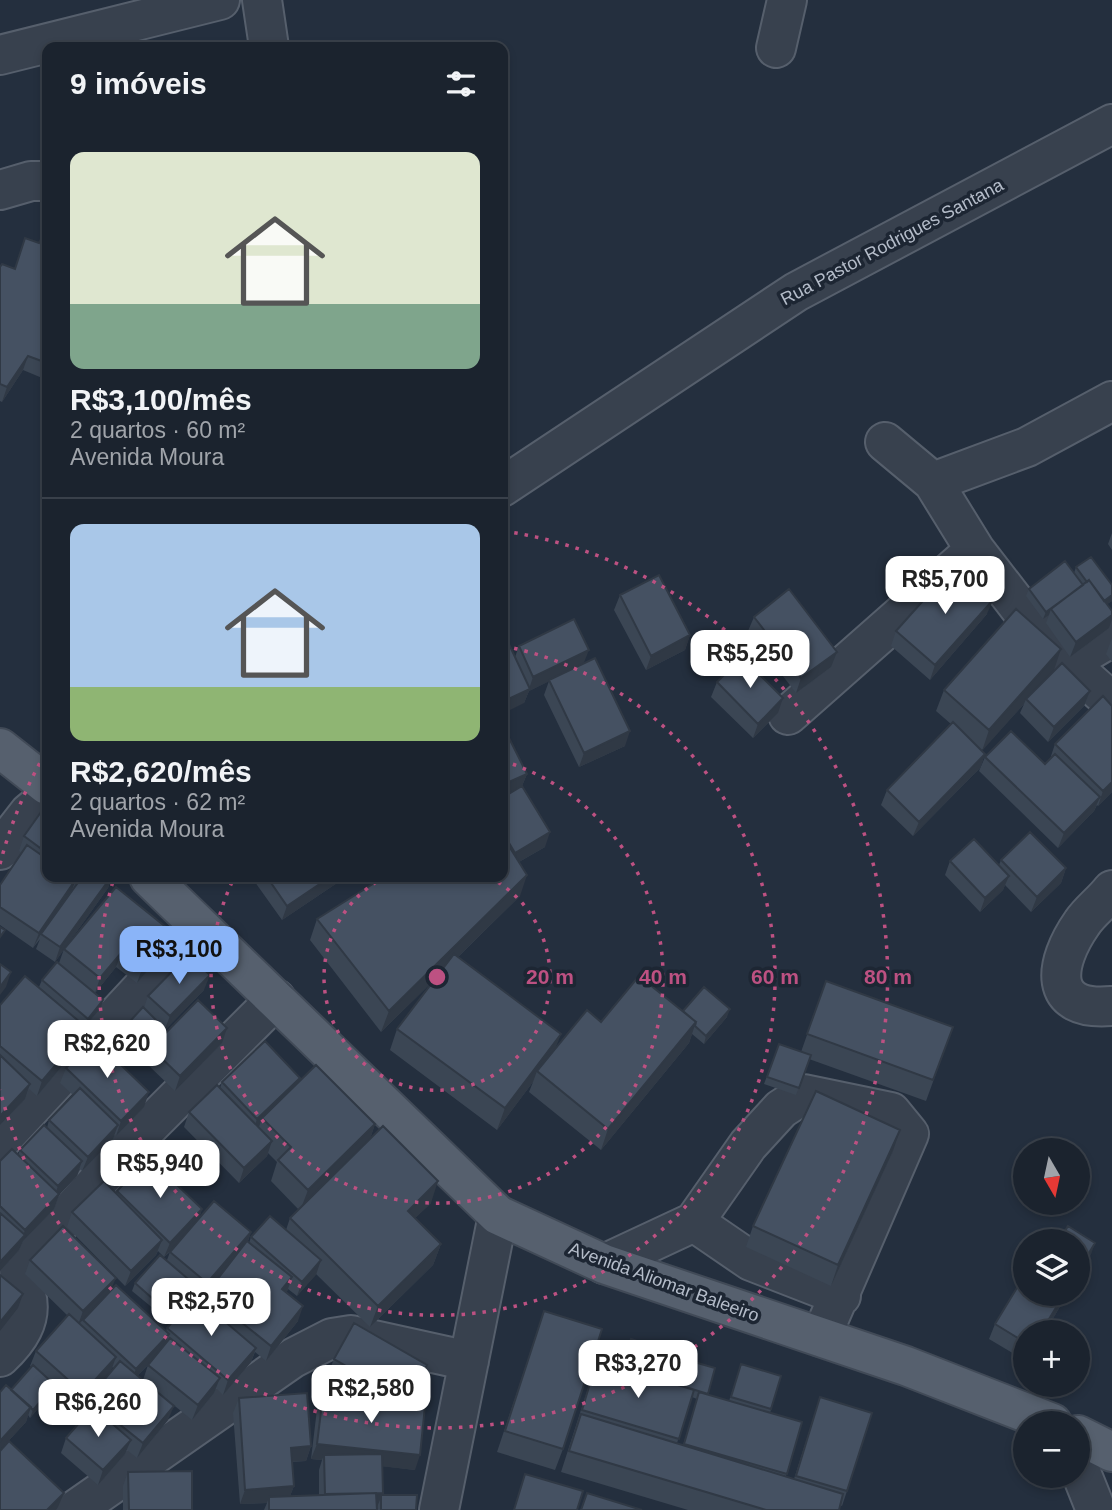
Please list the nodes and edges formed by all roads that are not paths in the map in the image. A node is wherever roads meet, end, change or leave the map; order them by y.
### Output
1 (220, 0) edge
2 (262, 0) edge
3 (787, 0) edge
4 (52, 42) edge
5 (268, 42) edge
6 (42, 44) edge
7 (776, 48) dead end
8 (0, 55) edge
9 (1112, 124) edge
10 (42, 181) edge
11 (0, 190) edge
12 (1112, 401) edge
13 (885, 442) dead end
14 (933, 482) junction
15 (508, 483) edge
16 (975, 550) junction
17 (1112, 637) edge
18 (1068, 663) junction
19 (1112, 702) edge
20 (788, 715) dead end
21 (0, 748) edge
22 (42, 781) edge
23 (42, 801) edge
24 (0, 850) edge
25 (154, 882) edge
26 (1112, 890) edge
27 (199, 927) junction
28 (276, 999) junction
29 (1112, 1006) edge
30 (0, 1141) edge
31 (498, 1215) junction
32 (694, 1222) junction
33 (604, 1264) junction
34 (841, 1296) junction
35 (821, 1337) junction
36 (0, 1357) edge
37 (469, 1361) junction
38 (1020, 1411) edge
39 (1090, 1441) edge
40 (1112, 1452) edge
41 (1087, 1488) edge
42 (75, 1510) edge
43 (439, 1510) edge
44 (1096, 1510) edge

1 - 4 street
2 - 5 street
3 - 7 street
6 - 8 street
9 - 15 street, Rua Pastor Rodrigues Santana
10 - 11 street
12 - 14 street
13 - 14 street
14 - 16 street
16 - 18 street
16 - 20 street
17 - 18 street
18 - 19 street
21 - 22 main road
23 - 24 street
25 - 27 main road, Avenida Aliomar Baleeiro
26 - 29 street
27 - 28 main road, Avenida Aliomar Baleeiro
27 - 30 street
28 - 31 main road, Avenida Aliomar Baleeiro
28 - 36 street
31 - 33 main road, Avenida Aliomar Baleeiro
31 - 37 street
32 - 33 street
32 - 34 street
32 - 34 street
33 - 35 main road, Avenida Aliomar Baleeiro
34 - 35 street
35 - 38 main road, Avenida Aliomar Baleeiro
37 - 42 street
37 - 43 street
39 - 40 main road
41 - 44 street

